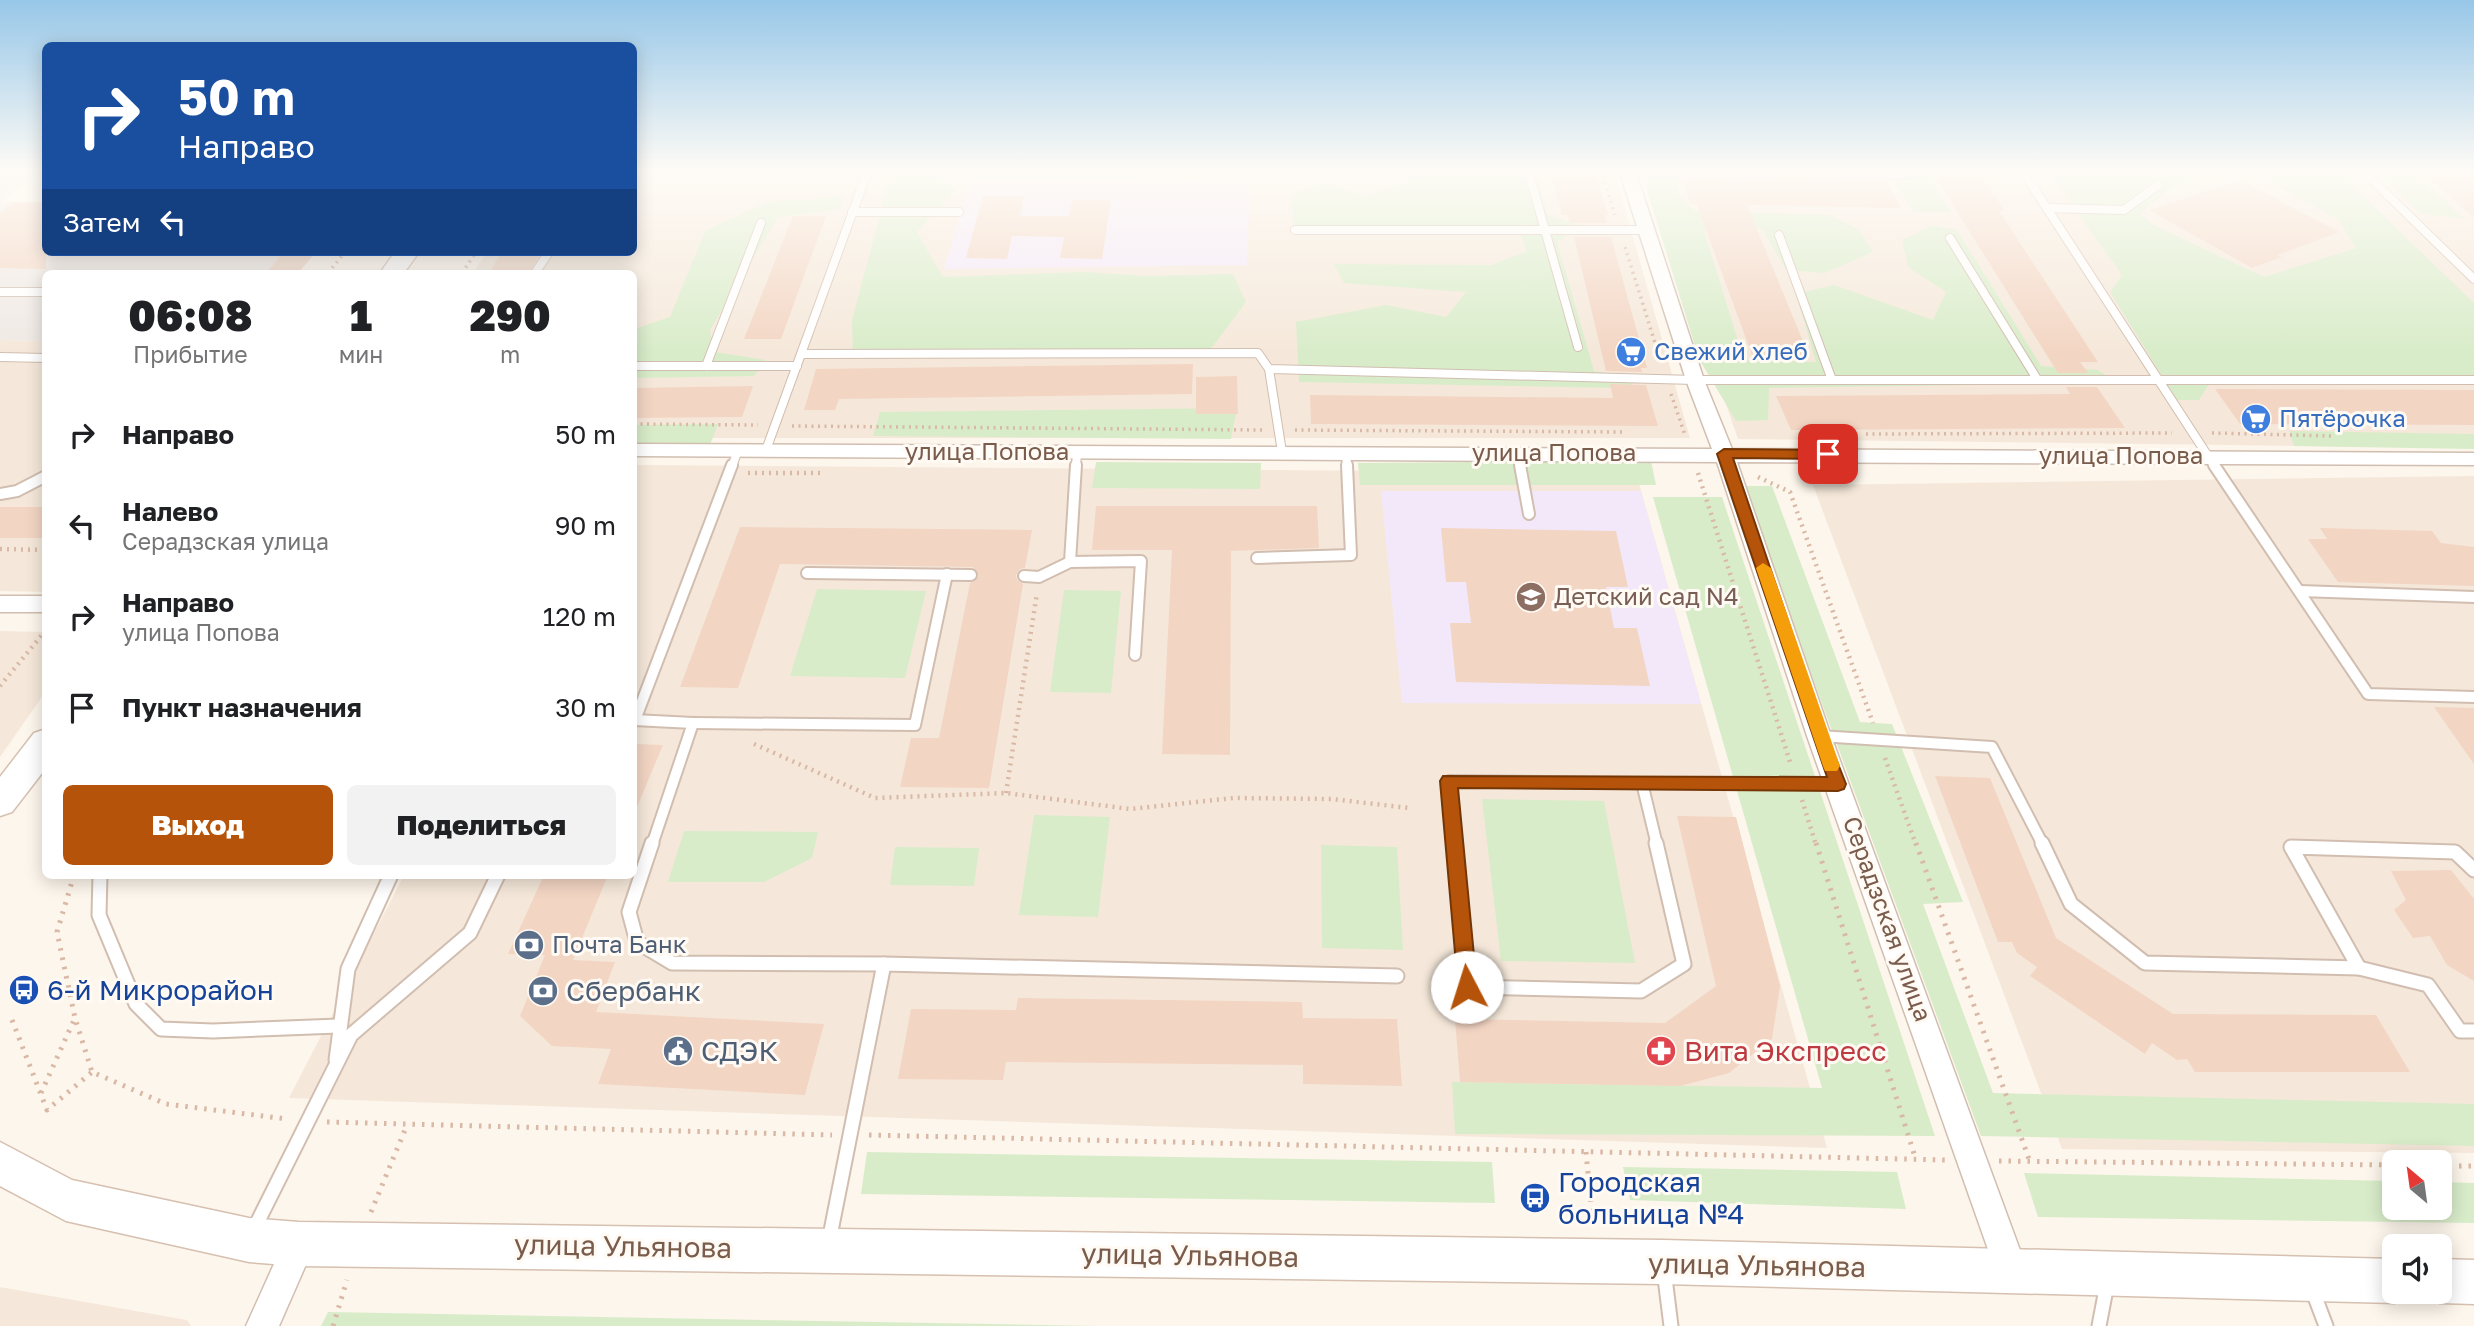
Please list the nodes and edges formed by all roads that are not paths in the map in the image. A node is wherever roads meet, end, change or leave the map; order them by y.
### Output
1 (758, 232) edge
2 (845, 232) edge
3 (1545, 232) edge
4 (1647, 232) edge
5 (2062, 232) edge
6 (2425, 232) edge
7 (1779, 235) dead end
8 (1950, 238) dead end
9 (2474, 279) edge
10 (0, 292) edge
11 (42, 292) edge
12 (1578, 347) dead end
13 (802, 354) junction
14 (0, 357) edge
15 (42, 358) edge
16 (637, 366) edge
17 (706, 366) junction
18 (797, 366) junction
19 (1269, 369) junction
20 (2155, 378) junction
21 (2037, 379) junction
22 (1695, 380) junction
23 (1832, 380) junction
24 (2474, 380) edge
25 (1729, 447) junction
26 (637, 450) edge
27 (738, 450) junction
28 (766, 450) junction
29 (1282, 452) junction
30 (1346, 452) junction
31 (1077, 453) junction
32 (1518, 453) junction
33 (2210, 457) junction
34 (2474, 459) edge
35 (42, 478) edge
36 (0, 494) edge
37 (1529, 514) dead end
38 (1257, 558) dead end
39 (1070, 562) junction
40 (807, 573) dead end
41 (947, 574) junction
42 (971, 575) dead end
43 (1024, 576) dead end
44 (2300, 591) junction
45 (2474, 597) edge
46 (0, 604) edge
47 (42, 604) edge
48 (1135, 655) dead end
49 (2474, 697) edge
50 (637, 712) edge
51 (637, 720) edge
52 (693, 723) junction
53 (1819, 736) junction
54 (42, 747) edge
55 (1643, 781) junction
56 (1838, 784) junction
57 (0, 802) edge
58 (2474, 870) edge
59 (100, 879) edge
60 (389, 879) edge
61 (496, 879) edge
62 (884, 964) junction
63 (2359, 968) junction
64 (1397, 975) dead end
65 (338, 1026) junction
66 (2474, 1031) edge
67 (335, 1067) junction
68 (0, 1163) edge
69 (249, 1240) junction
70 (299, 1244) junction
71 (827, 1249) junction
72 (1663, 1262) junction
73 (2012, 1272) junction
74 (2108, 1274) junction
75 (2309, 1279) junction
76 (2382, 1281) edge
77 (2452, 1281) edge
78 (2474, 1282) edge
79 (262, 1326) edge
80 (1671, 1326) edge
81 (2099, 1326) edge
82 (2326, 1326) edge

1 - 17 lane
2 - 13 lane
3 - 12 lane
4 - 22 street, Серадзская улица
5 - 20 lane
6 - 9 lane
7 - 23 lane
8 - 21 lane
10 - 11 lane
13 - 18 lane
13 - 19 lane
14 - 15 lane
16 - 17 lane
17 - 18 lane
18 - 28 lane
19 - 22 lane
19 - 29 lane
20 - 21 lane
20 - 24 lane
20 - 33 lane
21 - 23 lane
22 - 23 lane
22 - 25 street, Серадзская улица
25 - 32 street, улица Попова
25 - 33 street, улица Попова
25 - 53 street, Серадзская улица
26 - 27 street, улица Попова
27 - 28 street, улица Попова
27 - 50 lane
28 - 31 street, улица Попова
29 - 30 street, улица Попова
29 - 31 street, улица Попова
30 - 32 street, улица Попова
30 - 38 lane
31 - 39 lane
32 - 37 lane
33 - 34 street, улица Попова
33 - 44 lane
35 - 36 lane
39 - 43 lane
39 - 48 lane
40 - 41 lane
41 - 42 lane
41 - 52 lane
44 - 45 lane
44 - 49 lane
46 - 47 street
51 - 52 lane
52 - 62 lane
53 - 56 street, Серадзская улица
53 - 63 lane
54 - 57 main road
55 - 55 lane
55 - 56 lane
56 - 73 street, Серадзская улица
58 - 63 lane
59 - 65 lane
60 - 65 lane
61 - 67 lane
62 - 64 lane
62 - 71 lane
63 - 66 lane
65 - 67 lane
67 - 69 lane
68 - 69 main road, улица Ульянова
69 - 70 main road, улица Ульянова
70 - 71 main road, улица Ульянова
70 - 79 street
71 - 72 main road, улица Ульянова
72 - 73 main road, улица Ульянова
72 - 80 lane
73 - 74 main road, улица Ульянова
74 - 75 main road, улица Ульянова
74 - 81 lane
75 - 76 main road, улица Ульянова
75 - 82 lane
77 - 78 main road

